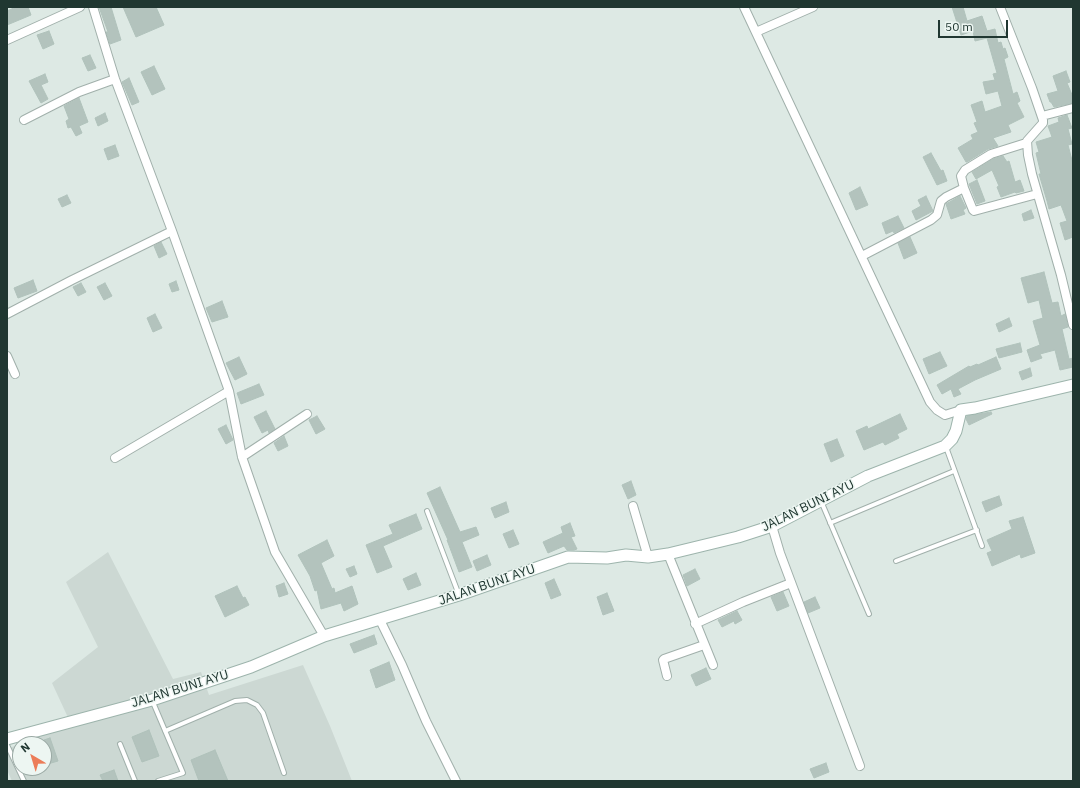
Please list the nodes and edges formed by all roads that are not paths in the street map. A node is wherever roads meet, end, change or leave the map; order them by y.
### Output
1 (80, 7) edge
2 (93, 7) edge
3 (744, 7) edge
4 (814, 7) edge
5 (1000, 7) edge
6 (756, 32) junction
7 (7, 40) edge
8 (115, 79) junction
9 (1073, 108) edge
10 (1042, 116) junction
11 (24, 120) dead end
12 (1026, 143) junction
13 (964, 188) junction
14 (1037, 194) junction
15 (167, 234) junction
16 (862, 256) junction
17 (7, 314) edge
18 (1073, 325) edge
19 (7, 356) edge
20 (16, 374) dead end
21 (1073, 385) edge
22 (229, 391) junction
23 (307, 414) dead end
24 (960, 414) junction
25 (945, 446) junction
26 (242, 457) junction
27 (115, 458) dead end
28 (954, 471) junction
29 (820, 501) junction
30 (633, 506) dead end
31 (427, 511) dead end
32 (830, 523) junction
33 (772, 526) junction
34 (976, 530) junction
35 (982, 546) dead end
36 (668, 554) junction
37 (648, 557) junction
38 (896, 561) dead end
39 (791, 583) junction
40 (459, 595) junction
41 (869, 614) dead end
42 (380, 620) junction
43 (695, 624) junction
44 (324, 636) junction
45 (704, 645) junction
46 (713, 665) dead end
47 (667, 676) dead end
48 (152, 700) junction
49 (165, 732) junction
50 (7, 740) edge
51 (120, 744) dead end
52 (7, 745) edge
53 (860, 766) dead end
54 (284, 773) dead end
55 (24, 781) edge
56 (135, 781) edge
57 (158, 781) edge
58 (456, 781) edge

1 - 7 street
2 - 8 street
3 - 6 street
4 - 6 street
5 - 10 street
6 - 16 street
8 - 11 street
8 - 15 street
9 - 10 street
10 - 12 street
12 - 13 street
12 - 14 street
13 - 14 street
13 - 16 street
14 - 18 street
15 - 17 street
15 - 22 street
16 - 24 street
19 - 20 street
21 - 24 main road
22 - 26 street
22 - 27 street
23 - 26 street
24 - 25 main road
25 - 28 lane
25 - 29 main road, JALAN BUNI AYU
26 - 44 street
28 - 32 lane
28 - 34 lane
29 - 32 lane
29 - 33 main road, JALAN BUNI AYU
30 - 37 street
31 - 40 lane
32 - 41 lane
33 - 36 main road, JALAN BUNI AYU
33 - 39 street
34 - 35 lane
34 - 38 lane
36 - 37 main road, JALAN BUNI AYU
36 - 43 street
37 - 40 main road, JALAN BUNI AYU
39 - 43 street
39 - 53 street
40 - 42 main road, JALAN BUNI AYU
42 - 44 main road, JALAN BUNI AYU
42 - 58 street
43 - 45 street
44 - 48 main road, JALAN BUNI AYU
45 - 46 street
45 - 47 street
48 - 49 lane
48 - 50 main road, JALAN BUNI AYU
49 - 54 lane
49 - 57 lane
51 - 56 lane
52 - 55 lane

